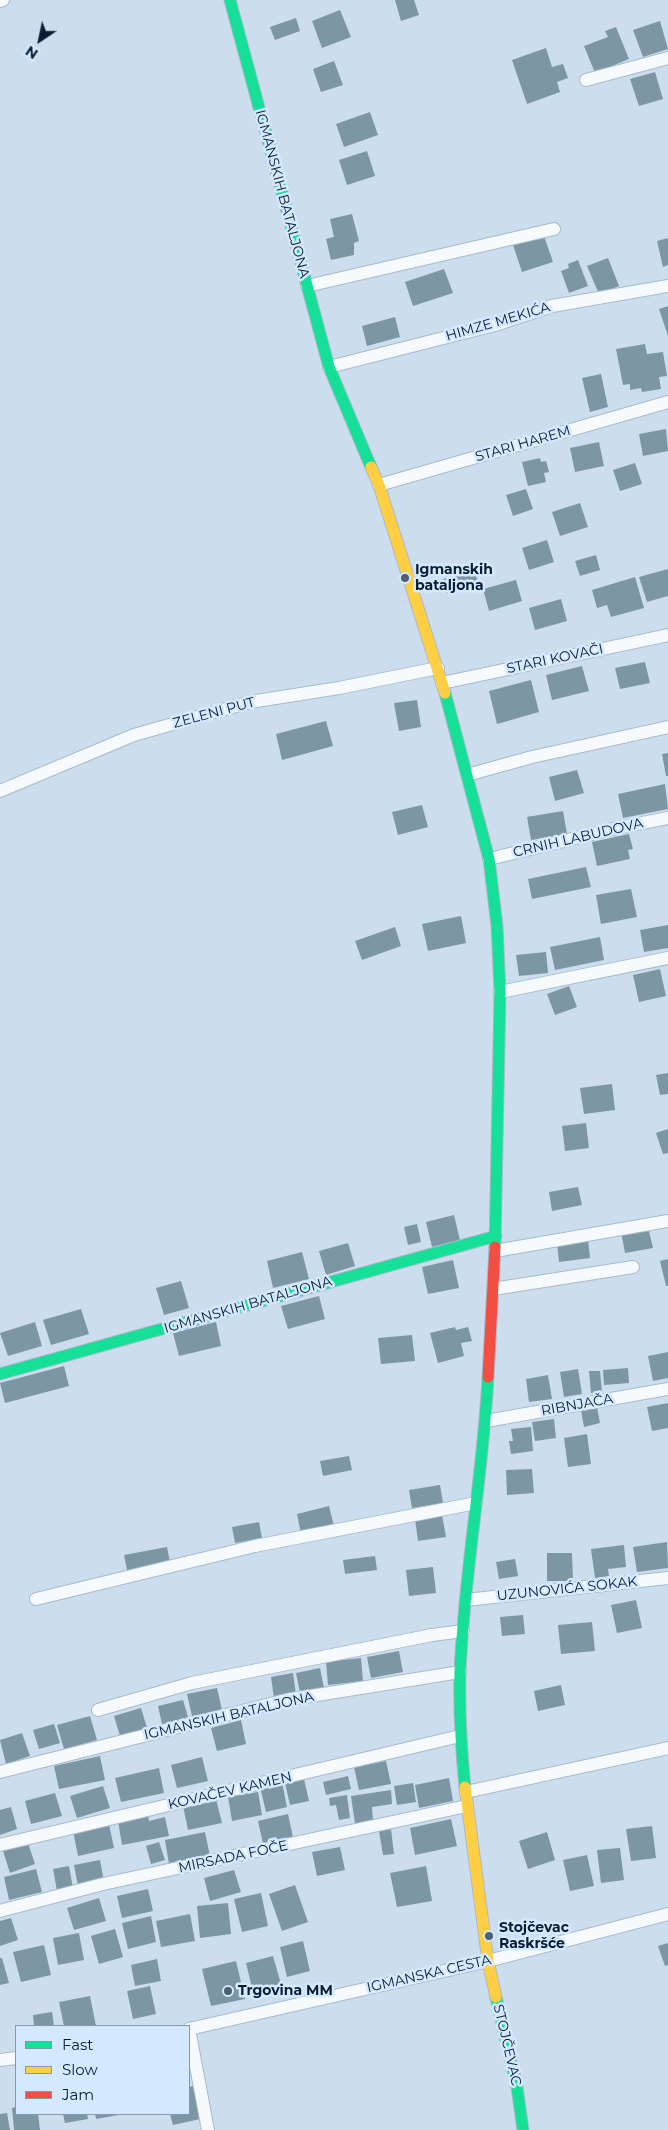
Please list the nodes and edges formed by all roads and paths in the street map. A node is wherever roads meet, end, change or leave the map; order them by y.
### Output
1 (230, 0) edge
2 (668, 58) edge
3 (586, 80) dead end
4 (554, 229) dead end
5 (307, 286) junction
6 (668, 286) edge
7 (329, 367) junction
8 (668, 402) edge
9 (379, 485) junction
10 (668, 635) edge
11 (438, 668) junction
12 (442, 683) junction
13 (668, 727) edge
14 (467, 775) junction
15 (0, 791) edge
16 (668, 818) edge
17 (489, 859) junction
18 (668, 958) edge
19 (500, 992) junction
20 (668, 1221) edge
21 (496, 1236) junction
22 (495, 1251) junction
23 (633, 1267) dead end
24 (493, 1289) junction
25 (0, 1374) edge
26 (668, 1388) edge
27 (486, 1421) junction
28 (476, 1503) junction
29 (668, 1578) edge
30 (36, 1599) dead end
31 (466, 1600) junction
32 (463, 1631) junction
33 (460, 1672) junction
34 (98, 1710) dead end
35 (460, 1736) junction
36 (668, 1748) edge
37 (0, 1772) edge
38 (466, 1792) junction
39 (467, 1806) junction
40 (0, 1845) edge
41 (0, 1911) edge
42 (668, 1914) edge
43 (488, 1961) junction
44 (190, 2029) edge
45 (190, 2034) edge
46 (15, 2058) edge
47 (0, 2060) edge
48 (208, 2130) edge
49 (523, 2130) edge

1 - 5 street, IGMANSKIH BATALJONA
2 - 3 street
4 - 5 street
5 - 7 street, IGMANSKIH BATALJONA
6 - 7 street, HIMZE MEKIĆA
7 - 9 street, IGMANSKIH BATALJONA
8 - 9 street, STARI HAREM
9 - 11 street, IGMANSKIH BATALJONA
10 - 12 street, STARI KOVAČI
11 - 12 street, IGMANSKIH BATALJONA
11 - 15 street, ZELENI PUT
12 - 14 street, IGMANSKIH BATALJONA
13 - 14 street
14 - 17 street, IGMANSKIH BATALJONA
16 - 17 street, CRNIH LABUDOVA
17 - 19 street, IGMANSKIH BATALJONA
18 - 19 street
19 - 21 street, IGMANSKIH BATALJONA
20 - 22 street
21 - 22 street, IGMANSKIH BATALJONA
21 - 25 street, IGMANSKIH BATALJONA
22 - 24 street, IGMANSKIH BATALJONA
23 - 24 street
24 - 27 street, IGMANSKIH BATALJONA
26 - 27 street, RIBNJAČA
27 - 28 street, IGMANSKIH BATALJONA
28 - 30 street
28 - 31 street, IGMANSKIH BATALJONA
29 - 31 street, UZUNOVIĆA SOKAK
31 - 32 street, IGMANSKIH BATALJONA
32 - 33 street, IGMANSKIH BATALJONA
32 - 34 street
33 - 35 street, IGMANSKIH BATALJONA
33 - 37 street, IGMANSKIH BATALJONA
35 - 38 street, IGMANSKIH BATALJONA
35 - 40 street, KOVAČEV KAMEN
36 - 38 street
38 - 39 street, IGMANSKIH BATALJONA
39 - 41 street, MIRSADA FOČE
39 - 43 street, IGMANSKIH BATALJONA
42 - 43 street, IGMANSKA CESTA
43 - 44 street, IGMANSKA CESTA
43 - 49 street, STOJČEVAC
45 - 48 street
46 - 47 street

